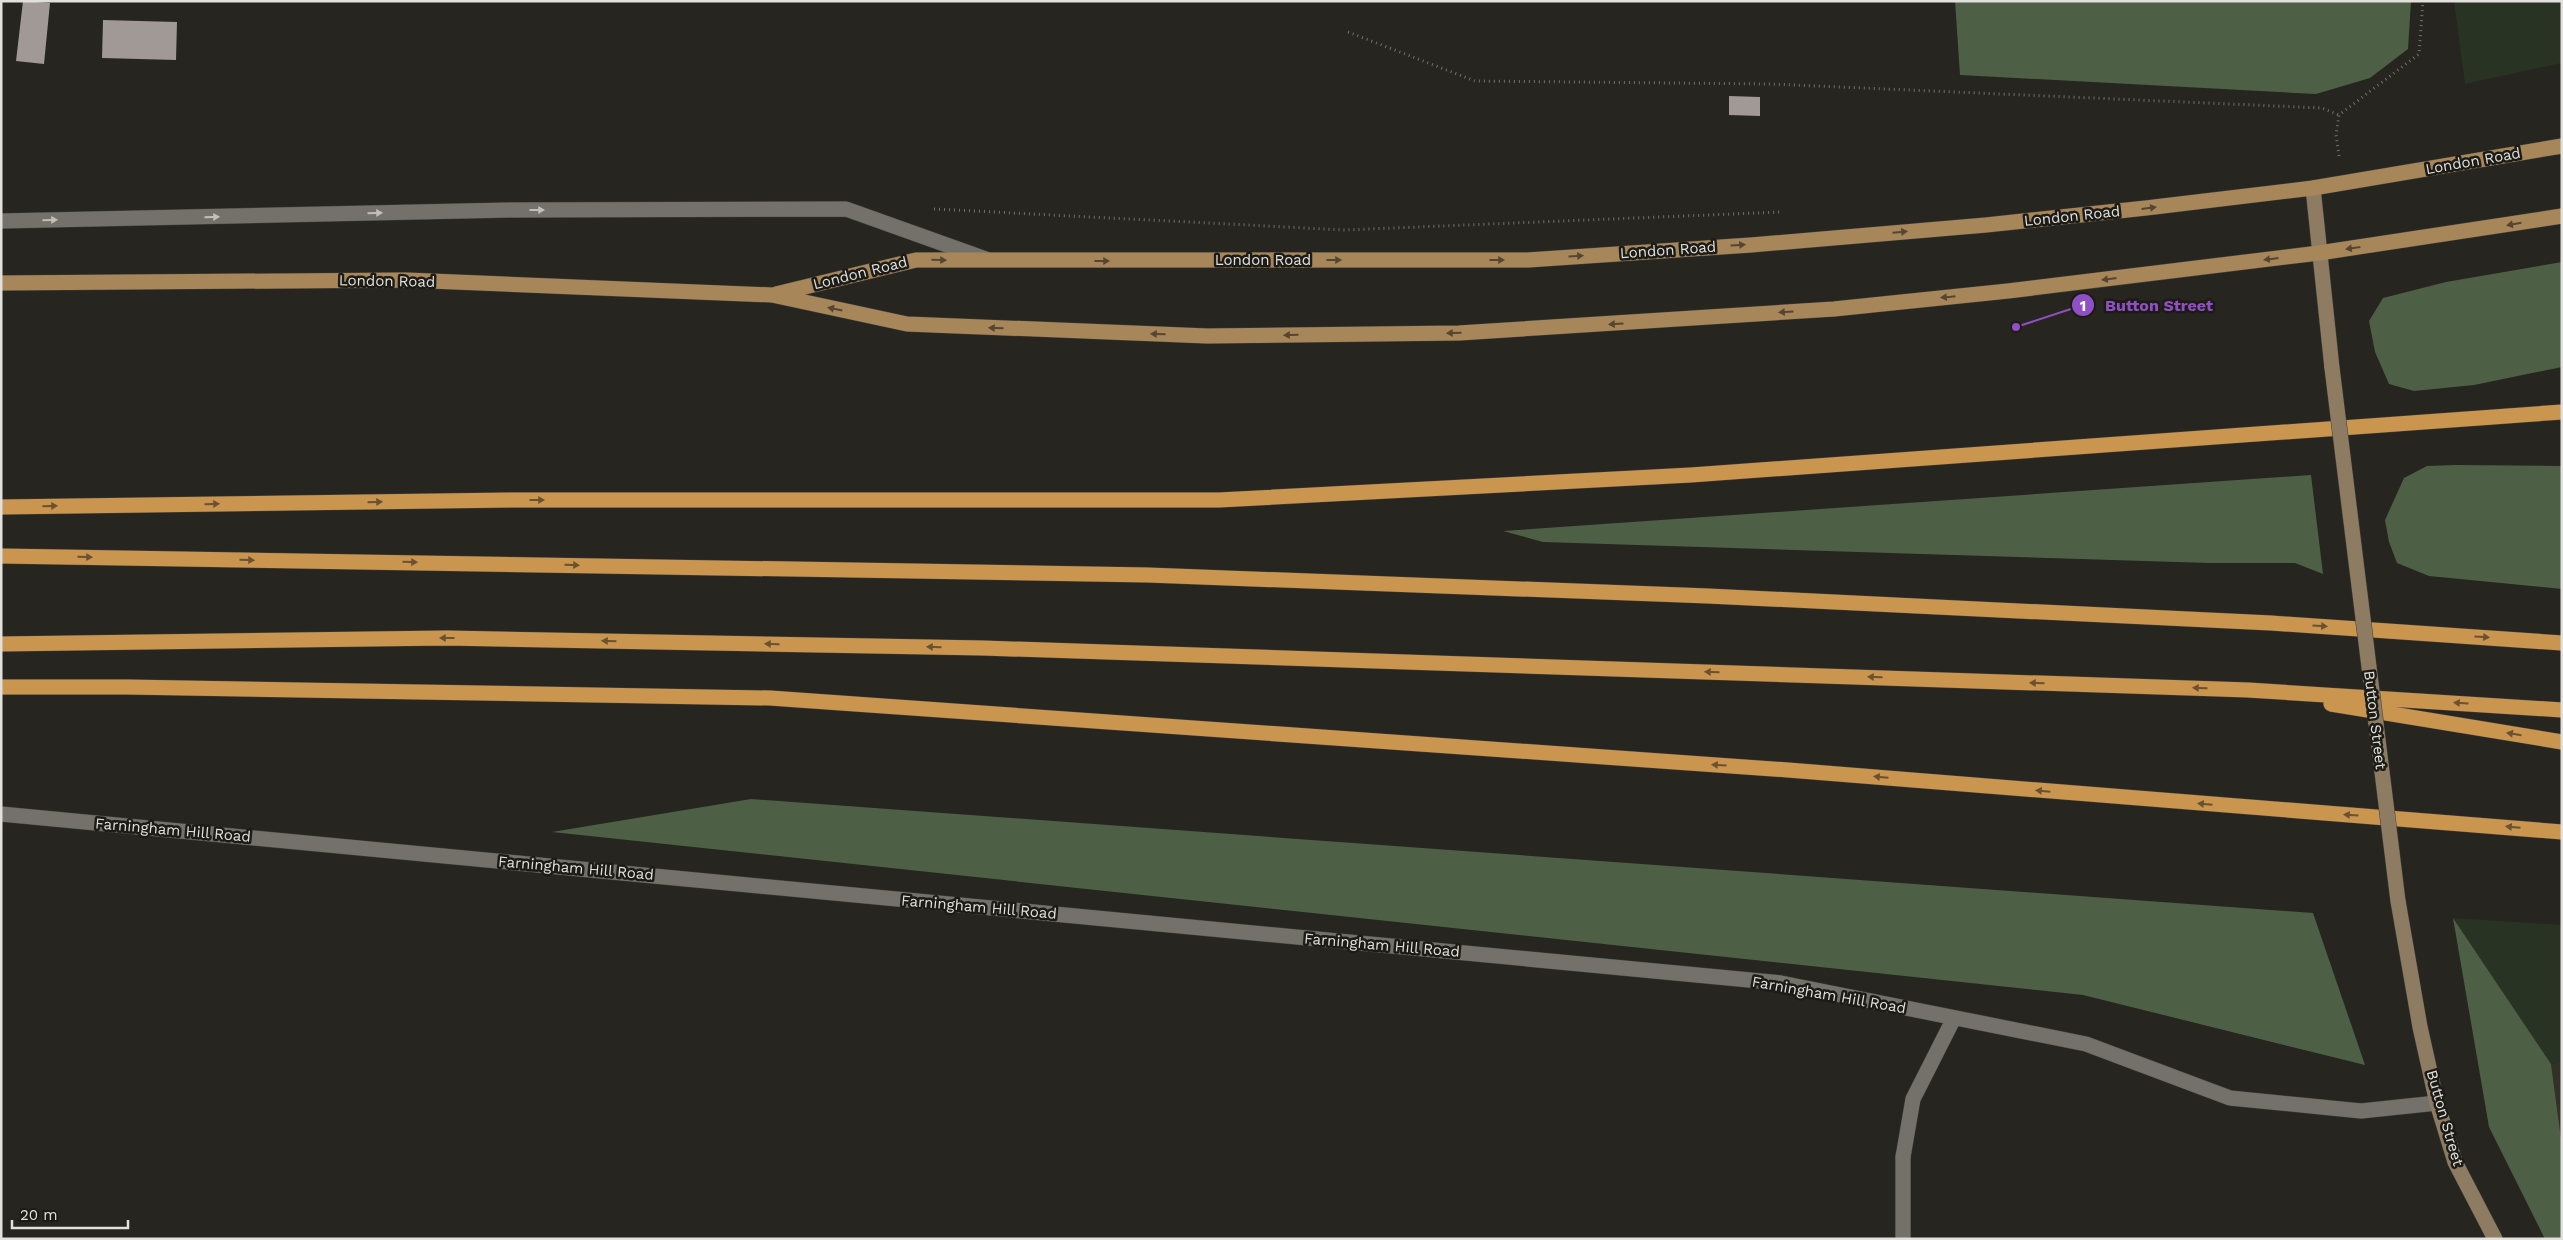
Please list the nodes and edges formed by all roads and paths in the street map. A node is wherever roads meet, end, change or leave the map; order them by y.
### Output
1 (2423, 1) edge
2 (1348, 32) dead end
3 (2340, 115) junction
4 (2562, 146) edge
5 (2348, 153) dead end
6 (2338, 154) junction
7 (2329, 155) dead end
8 (2343, 183) junction
9 (2313, 188) junction
10 (932, 209) dead end
11 (1790, 211) dead end
12 (2562, 216) edge
13 (1, 221) edge
14 (2319, 253) junction
15 (992, 261) junction
16 (1, 283) edge
17 (772, 295) junction
18 (2562, 412) edge
19 (1, 506) edge
20 (1, 556) edge
21 (2562, 642) edge
22 (1, 644) edge
23 (1, 687) edge
24 (2248, 690) junction
25 (2562, 710) edge
26 (2562, 742) edge
27 (1, 814) edge
28 (2562, 832) edge
29 (1954, 1018) junction
30 (2437, 1103) junction
31 (1903, 1239) edge
32 (2495, 1239) edge

1 - 3 path
2 - 3 path
3 - 6 path
4 - 8 main road, London Road
5 - 6 path
6 - 7 path
6 - 8 path
8 - 9 main road, London Road
9 - 14 street, Button Street
15 -> 9 main road, London Road
10 - 11 path
12 -> 14 main road, London Road
13 -> 15 street
14 -> 17 main road, London Road
14 - 30 street, Button Street, bridge
17 -> 15 main road, London Road
16 - 17 main road, London Road
19 -> 18 highway
20 -> 21 highway
24 -> 22 highway
28 -> 23 highway
25 -> 24 highway
26 -> 24 highway
27 - 29 street, Farningham Hill Road
29 - 30 street, Farningham Hill Road
29 - 31 street
30 - 32 street, Button Street

